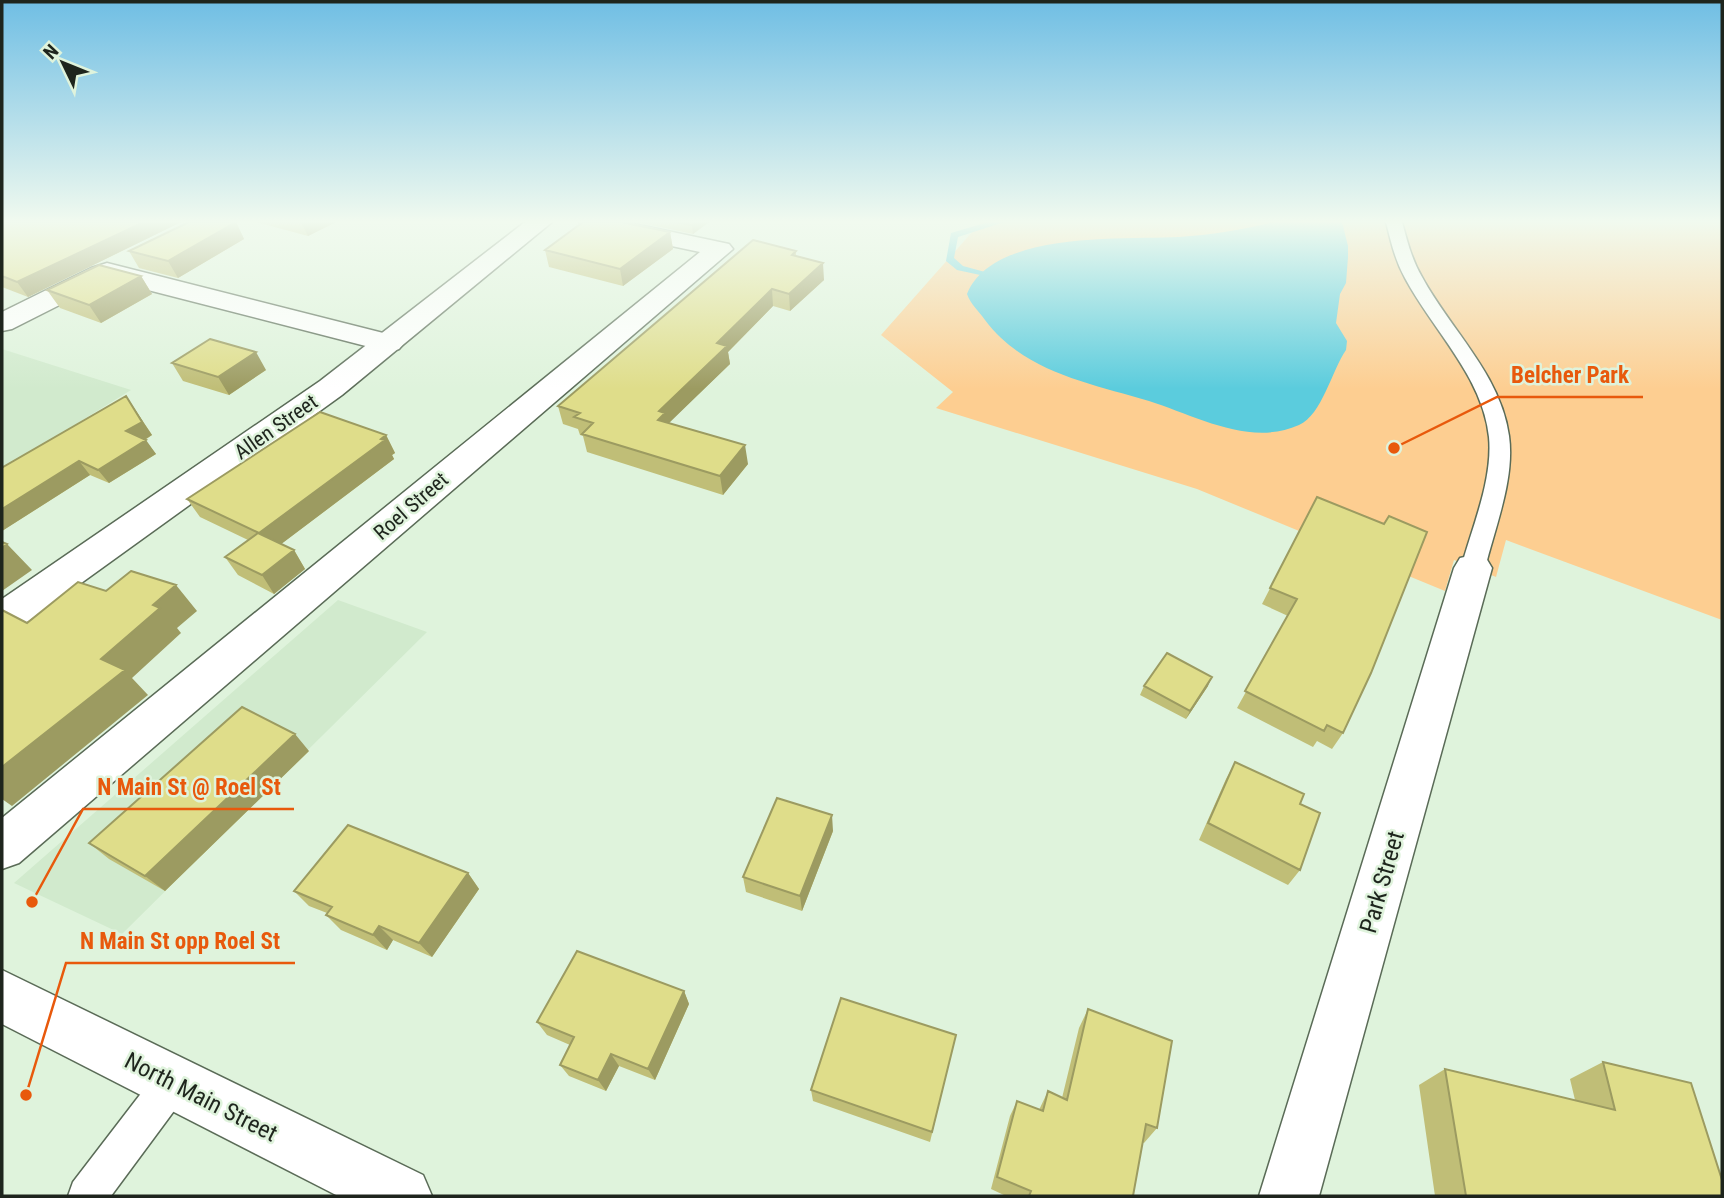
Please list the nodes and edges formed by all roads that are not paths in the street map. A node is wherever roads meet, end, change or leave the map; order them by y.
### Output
1 (93, 278) edge
2 (134, 278) edge
3 (470, 278) edge
4 (685, 278) edge
5 (1414, 278) edge
6 (2, 323) edge
7 (389, 343) junction
8 (1473, 568) joint
9 (2, 619) edge
10 (2, 847) edge
11 (2, 996) edge
12 (172, 1083) junction
13 (87, 1196) edge
14 (402, 1196) edge
15 (1289, 1196) edge

1 - 6 street
2 - 7 street
3 - 7 street, Allen Street
4 - 10 street, Roel Street
5 - 8 lane
7 - 9 street, Allen Street
8 - 15 street, Park Street
11 - 12 street, North Main Street
12 - 13 lane
12 - 14 street, North Main Street

